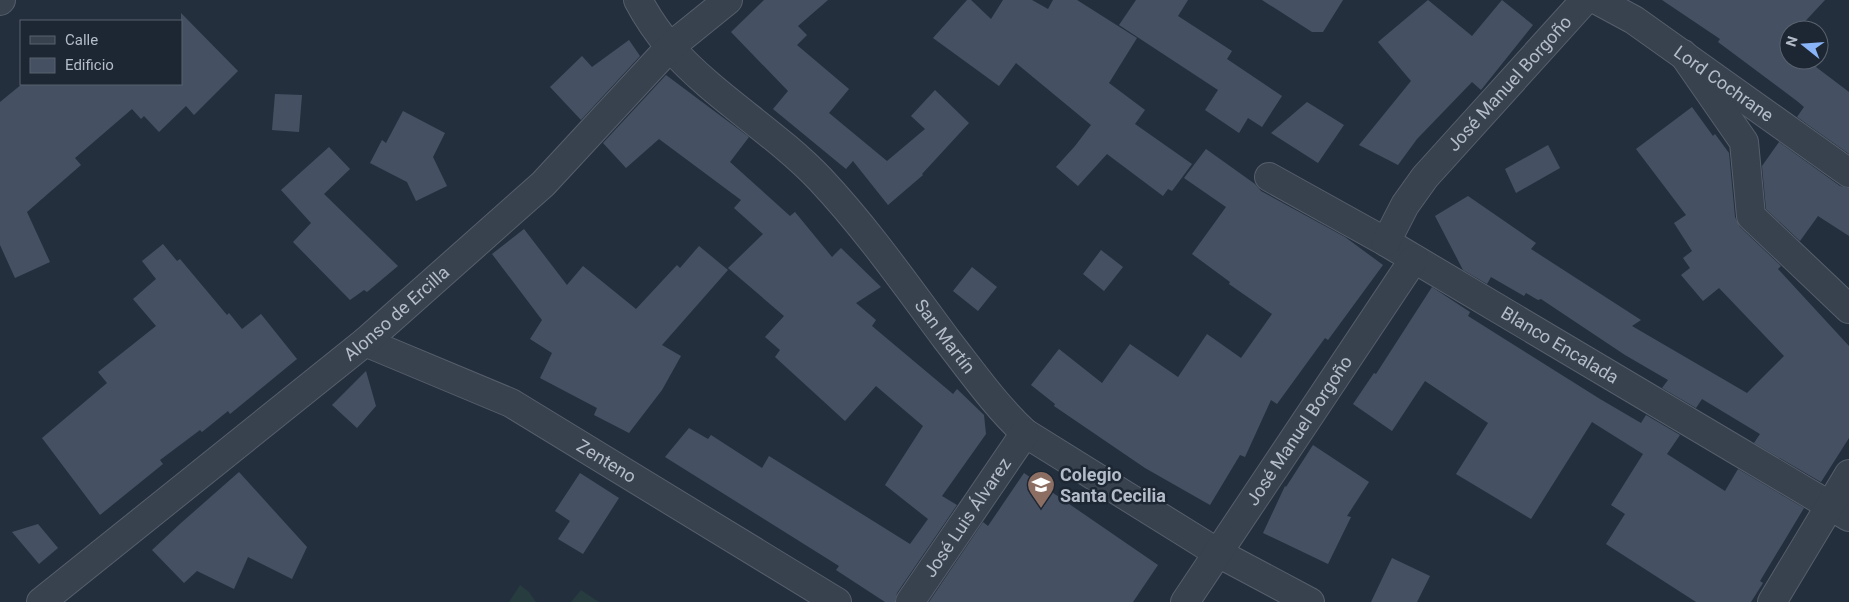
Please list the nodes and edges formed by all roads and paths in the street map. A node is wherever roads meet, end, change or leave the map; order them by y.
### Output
1 (638, 0) edge
2 (728, 0) edge
3 (1585, 0) edge
4 (1597, 0) edge
5 (670, 47) junction
6 (1683, 54) junction
7 (1849, 173) edge
8 (1269, 177) dead end
9 (1386, 242) junction
10 (1414, 259) junction
11 (1849, 309) edge
12 (365, 342) junction
13 (1025, 433) junction
14 (1849, 474) edge
15 (1839, 512) edge
16 (1218, 553) junction
17 (41, 602) edge
18 (838, 602) edge
19 (910, 602) edge
20 (1185, 602) edge
21 (1310, 602) edge
22 (1772, 602) edge

1 - 5 street, San Martín
2 - 5 street, Alonso de Ercilla
3 - 9 street, José Manuel Borgoño
4 - 6 street, Lord Cochrane
5 - 12 street, Alonso de Ercilla
5 - 13 street, San Martín
6 - 7 street, Lord Cochrane
6 - 11 street
8 - 9 street, Blanco Encalada
9 - 10 street, Blanco Encalada
10 - 15 street, Blanco Encalada
10 - 16 street, José Manuel Borgoño
12 - 17 street, Alonso de Ercilla
12 - 18 street, Zenteno
13 - 16 street, San Martín
13 - 19 street, José Luis Álvarez
14 - 15 street
15 - 22 street
16 - 20 street, José Manuel Borgoño
16 - 21 street, San Martín

